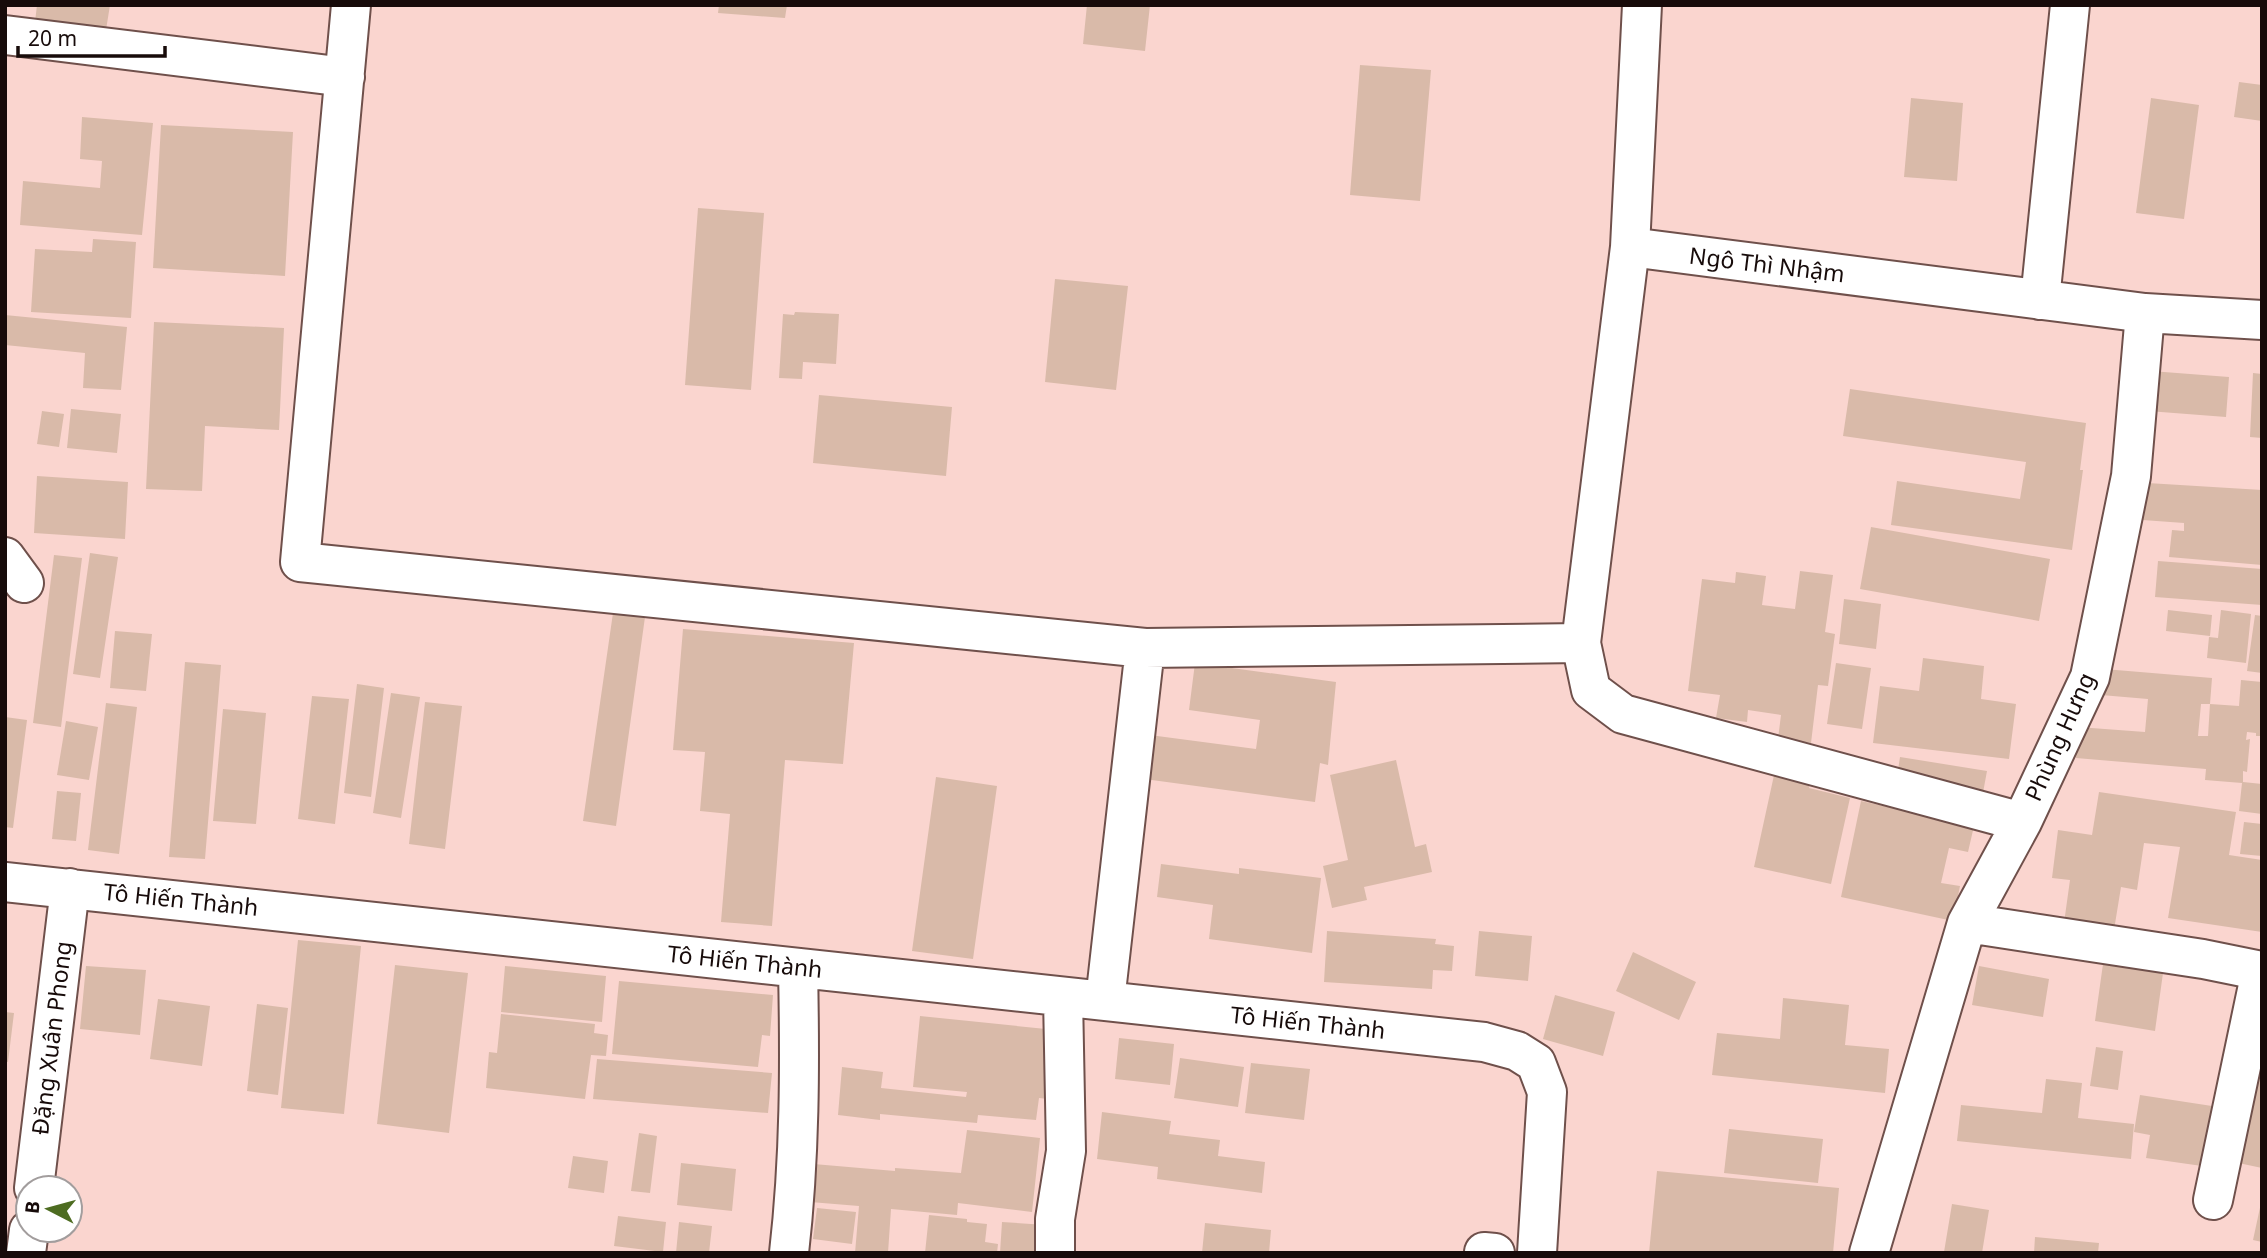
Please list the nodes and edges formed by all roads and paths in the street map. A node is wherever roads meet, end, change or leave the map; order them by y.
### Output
1 (351, 5) edge
2 (1642, 5) edge
3 (2070, 5) edge
4 (5, 35) edge
5 (345, 77) junction
6 (1630, 247) junction
7 (2040, 300) junction
8 (2145, 313) junction
9 (2262, 320) edge
10 (1581, 643) junction
11 (1145, 648) junction
12 (2022, 822) junction
13 (5, 881) edge
14 (70, 888) junction
15 (1967, 923) junction
16 (798, 968) junction
17 (2261, 971) edge
18 (1063, 998) junction
19 (1105, 1001) junction
20 (36, 1174) edge
21 (2213, 1200) dead end
22 (1484, 1252) edge
23 (789, 1253) edge
24 (1055, 1253) edge
25 (1495, 1253) edge
26 (1537, 1253) edge
27 (1870, 1253) edge

1 - 5 street
2 - 6 street
3 - 7 street
4 - 5 street
5 - 11 street
6 - 7 street, Ngô Thì Nhậm
6 - 10 street
7 - 8 street, Ngô Thì Nhậm
8 - 9 street
8 - 12 street, Phùng Hưng
10 - 11 street
10 - 12 street
11 - 19 street
12 - 15 street, Phùng Hưng
13 - 14 street, Tô Hiến Thành
14 - 16 street, Tô Hiến Thành
14 - 20 street, Đặng Xuân Phong
15 - 17 street
15 - 27 street, Phùng Hưng
16 - 18 street, Tô Hiến Thành
16 - 23 street
17 - 21 street
18 - 19 street, Tô Hiến Thành
18 - 24 street
19 - 26 street, Tô Hiến Thành
22 - 25 street

